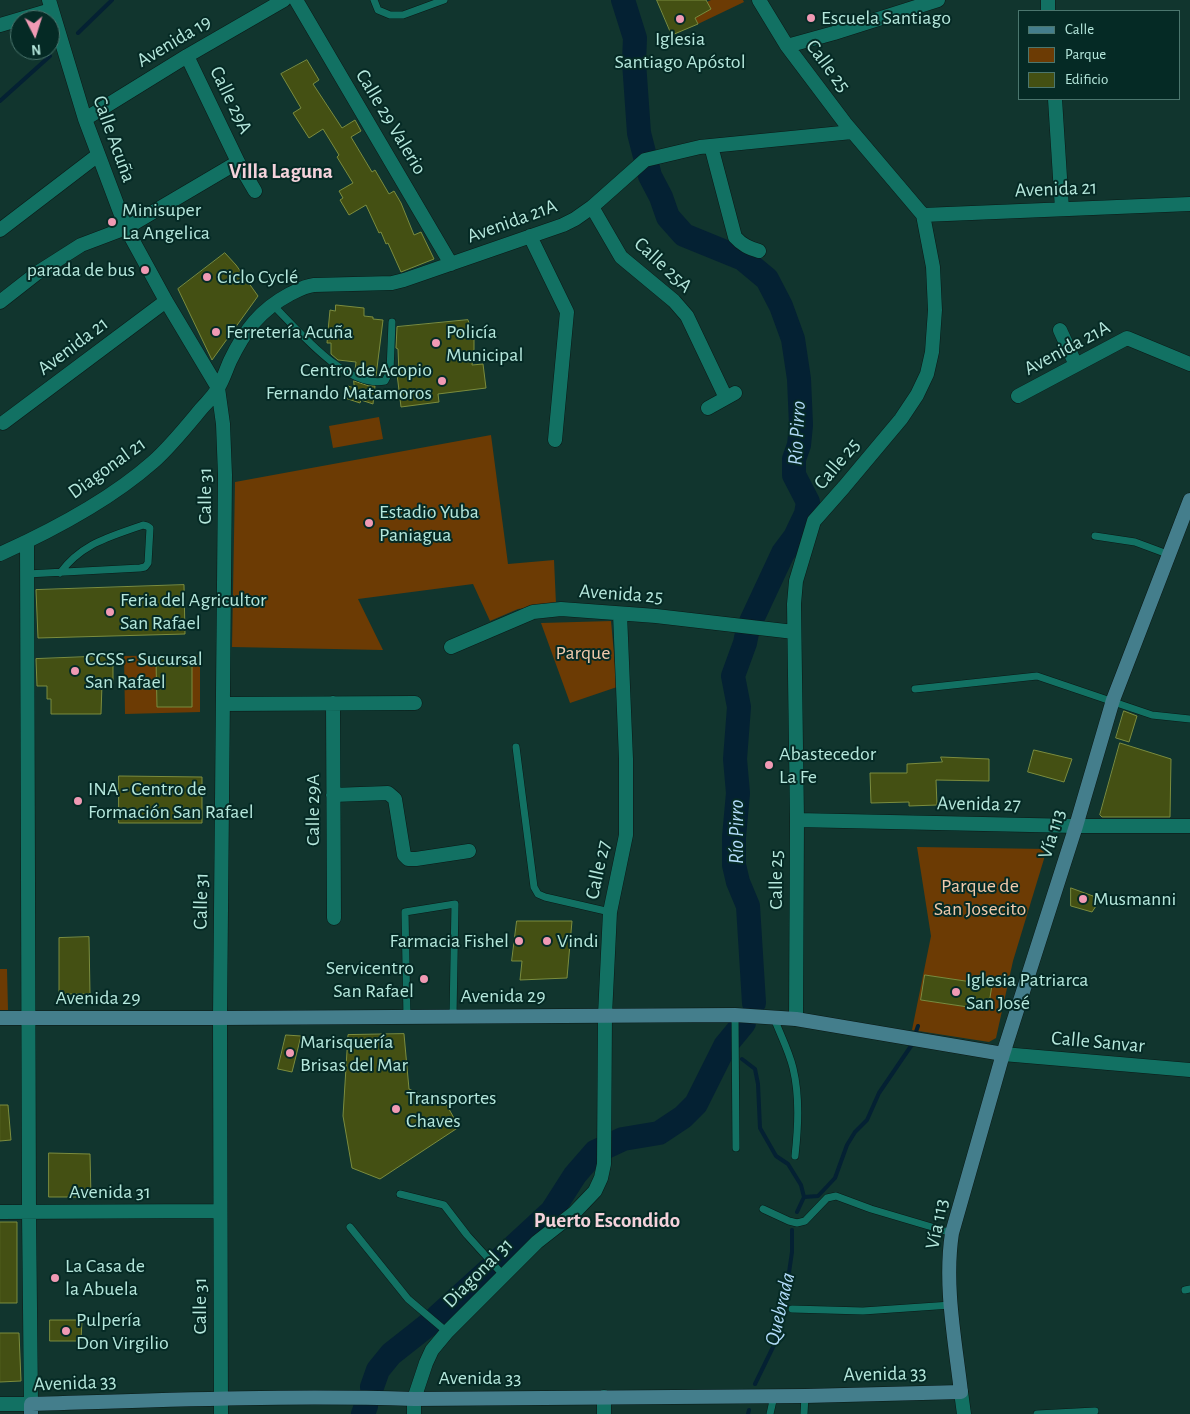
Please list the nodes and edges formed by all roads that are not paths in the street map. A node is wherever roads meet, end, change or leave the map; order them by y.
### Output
1 (284, 0) edge
2 (296, 0) edge
3 (374, 0) edge
4 (444, 0) edge
5 (759, 0) edge
6 (938, 0) edge
7 (50, 5) edge
8 (0, 25) edge
9 (787, 46) junction
10 (187, 56) junction
11 (1055, 100) edge
12 (85, 118) junction
13 (852, 132) junction
14 (711, 146) junction
15 (98, 156) junction
16 (238, 162) junction
17 (254, 191) dead end
18 (1190, 204) edge
19 (592, 207) junction
20 (1062, 209) junction
21 (923, 215) junction
22 (126, 228) junction
23 (0, 230) edge
24 (530, 236) junction
25 (759, 252) dead end
26 (451, 264) junction
27 (166, 301) junction
28 (0, 302) edge
29 (272, 304) junction
30 (392, 322) dead end
31 (1060, 330) dead end
32 (1190, 364) edge
33 (1076, 366) junction
34 (218, 388) junction
35 (1018, 396) dead end
36 (708, 408) dead end
37 (3, 423) dead end
38 (555, 440) dead end
39 (1190, 500) edge
40 (1095, 536) dead end
41 (27, 543) junction
42 (1, 552) edge
43 (1170, 555) junction
44 (60, 573) junction
45 (27, 574) junction
46 (620, 614) junction
47 (794, 632) junction
48 (451, 647) dead end
49 (915, 689) dead end
50 (1113, 700) junction
51 (415, 702) dead end
52 (333, 703) junction
53 (223, 704) junction
54 (1190, 720) edge
55 (516, 747) dead end
56 (333, 795) junction
57 (797, 820) junction
58 (1076, 826) junction
59 (1190, 826) edge
60 (469, 851) dead end
61 (610, 912) junction
62 (334, 918) dead end
63 (605, 1015) junction
64 (735, 1015) junction
65 (453, 1016) junction
66 (408, 1017) junction
67 (0, 1018) edge
68 (29, 1018) junction
69 (220, 1018) junction
70 (774, 1018) junction
71 (796, 1019) junction
72 (1003, 1054) junction
73 (1190, 1070) edge
74 (604, 1134) joint
75 (736, 1148) dead end
76 (795, 1156) dead end
77 (400, 1194) dead end
78 (764, 1209) dead end
79 (219, 1211) junction
80 (0, 1212) edge
81 (29, 1212) junction
82 (350, 1228) dead end
83 (952, 1233) junction
84 (504, 1276) junction
85 (951, 1306) junction
86 (792, 1309) dead end
87 (447, 1332) junction
88 (961, 1392) junction
89 (774, 1396) junction
90 (805, 1396) junction
91 (604, 1397) junction
92 (220, 1398) junction
93 (414, 1399) junction
94 (0, 1404) edge
95 (31, 1409) edge
96 (1095, 1411) dead end
97 (221, 1414) edge
98 (414, 1414) edge
99 (604, 1414) edge
100 (770, 1414) edge
101 (804, 1414) edge
102 (964, 1414) edge
103 (1037, 1414) edge

1 - 10 street, Avenida 19
2 - 26 street, Calle 29 Valerio
3 - 4 lane
5 - 9 street, Calle 25
6 - 9 street
7 - 8 street
7 - 12 street, Calle Acuña
9 - 13 street, Calle 25
10 - 12 street, Avenida 19
10 - 16 street, Calle 29A
11 - 20 street
12 - 15 street, Calle Acuña
13 - 14 street, Avenida 21A
13 - 21 street, Calle 25
14 - 19 street, Avenida 21A
14 - 25 street
15 - 22 street, Calle Acuña
15 - 23 street
16 - 17 street, Calle 29A
16 - 22 street
18 - 20 street, Avenida 21
19 - 24 street, Avenida 21A
19 - 36 street, Calle 25A
20 - 21 street, Avenida 21
21 - 47 street, Calle 25
22 - 27 street, Calle Acuña
22 - 28 street
24 - 26 street, Avenida 21A
24 - 38 street
26 - 29 street, Avenida 21A
27 - 34 street, Calle Acuña
27 - 37 street, Avenida 21
29 - 30 lane
29 - 34 street, Avenida 21A
31 - 33 street
32 - 33 street, Avenida 21A
33 - 35 street, Avenida 21A
34 - 41 street, Diagonal 21
34 - 53 street, Calle 31
39 - 43 main road, Vía 113
40 - 43 lane
41 - 42 street, Diagonal 21
41 - 45 street
43 - 50 main road, Vía 113
44 - 44 lane
44 - 45 lane
45 - 68 street
46 - 47 street, Avenida 25
46 - 48 street, Avenida 25
46 - 61 street, Calle 27
47 - 57 street, Calle 25
49 - 50 lane
50 - 54 lane
50 - 58 main road, Vía 113
51 - 52 street
52 - 53 street
52 - 56 street, Calle 29A
53 - 69 street, Calle 31
55 - 61 lane
56 - 60 street
56 - 62 street, Calle 29A
57 - 58 street, Avenida 27
57 - 71 street, Calle 25
58 - 59 street, Avenida 27
58 - 72 main road, Vía 113
61 - 63 street, Calle 27
63 - 64 main road, Avenida 29
63 - 65 main road, Avenida 29
63 - 74 street, Calle 27
64 - 70 main road, Avenida 29
64 - 75 lane
65 - 66 main road, Avenida 29
65 - 66 lane
66 - 69 main road, Avenida 29
67 - 68 main road, Avenida 29
68 - 69 main road, Avenida 29
68 - 81 street
69 - 79 street, Calle 31
70 - 71 main road, Avenida 29
70 - 76 lane
71 - 72 main road, Avenida 29
72 - 73 street, Calle Sanvar
72 - 83 main road, Vía 113
74 - 84 street, Diagonal 31
77 - 84 lane
78 - 83 lane
79 - 81 street, Avenida 31
79 - 92 street, Calle 31
80 - 81 street, Avenida 31
81 - 95 street
82 - 87 lane
83 - 85 main road, Vía 113
84 - 87 street, Diagonal 31
85 - 86 lane
85 - 88 main road, Vía 113
87 - 93 street, Diagonal 31
88 - 90 main road, Avenida 33
88 - 102 street
89 - 90 main road, Avenida 33
89 - 91 main road, Avenida 33
89 - 100 lane
90 - 101 lane
91 - 93 main road, Avenida 33
91 - 99 street
92 - 93 main road, Avenida 33
92 - 95 main road, Avenida 33
92 - 97 street, Calle 31
93 - 98 street, Diagonal 31
94 - 95 street, Avenida 33
96 - 103 lane

